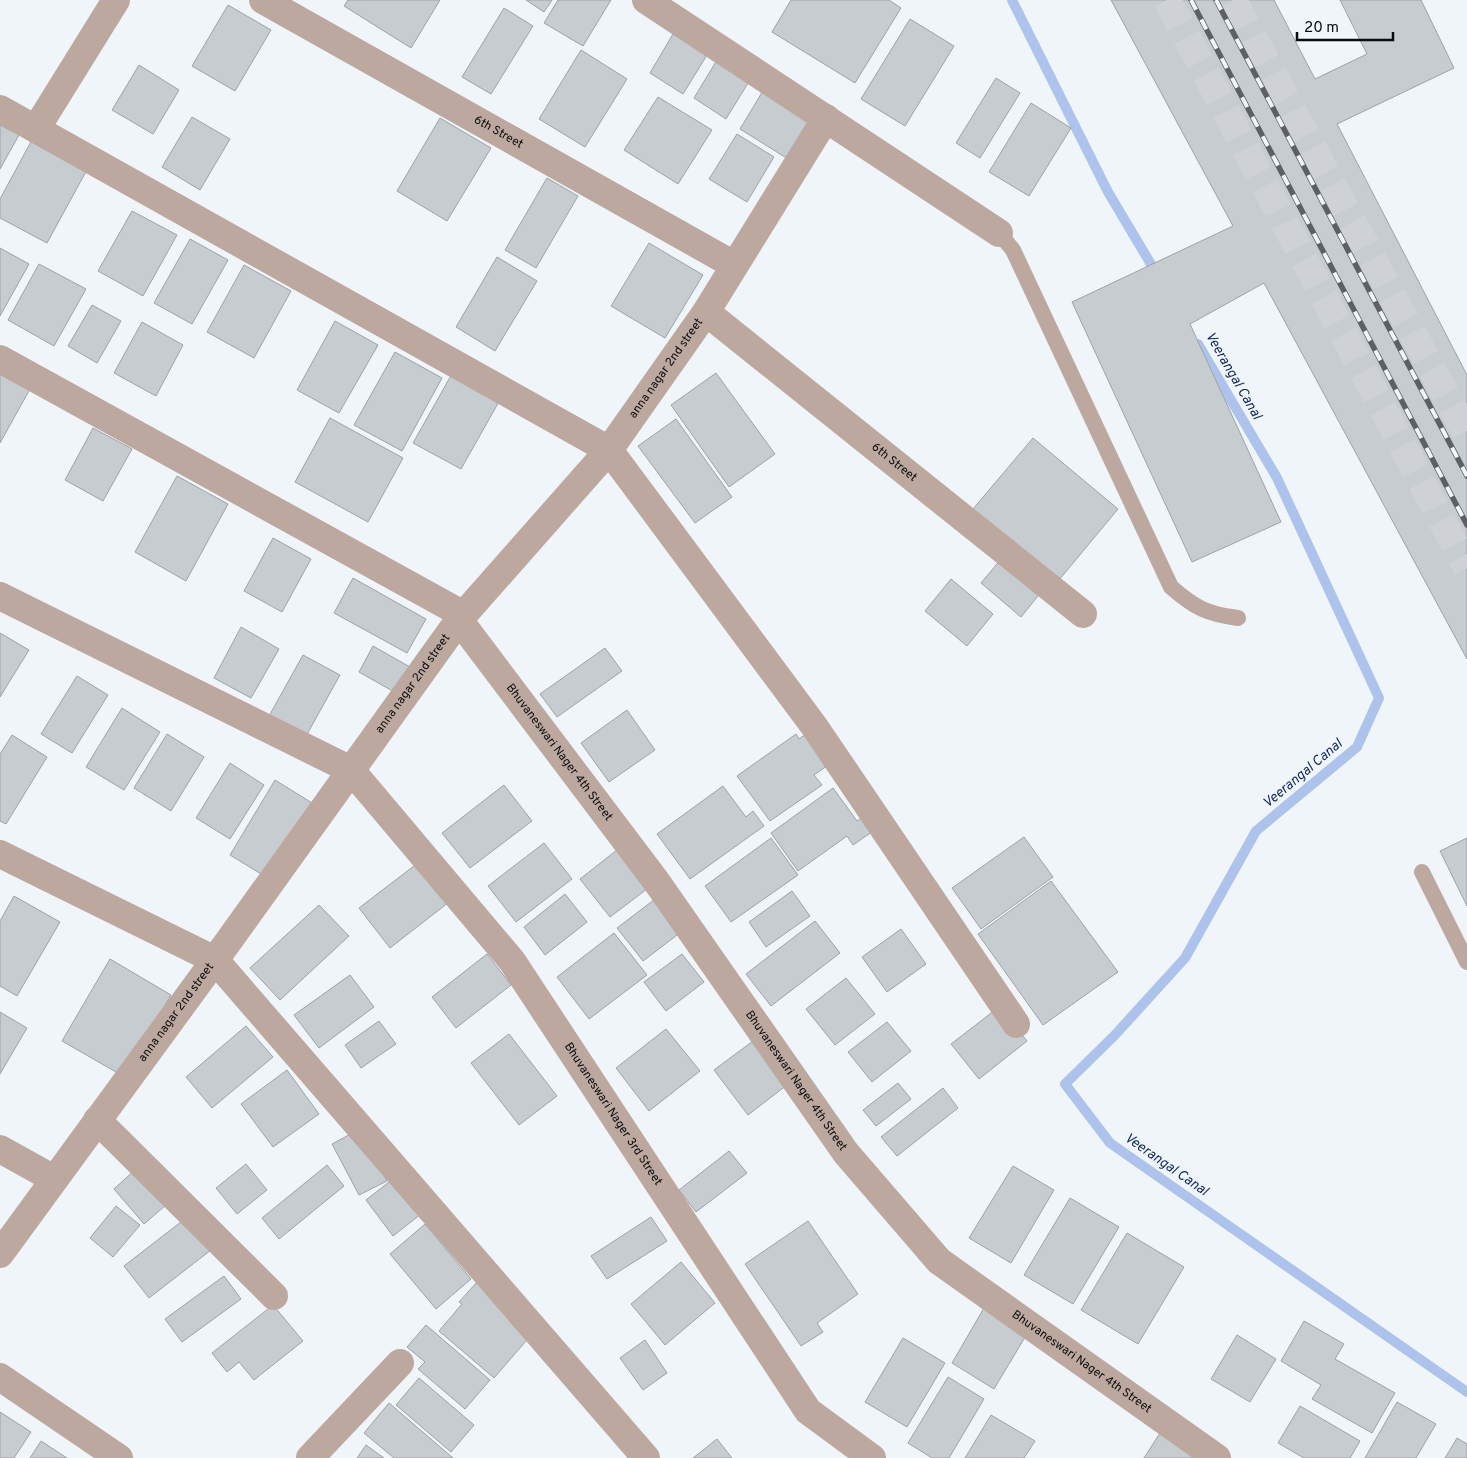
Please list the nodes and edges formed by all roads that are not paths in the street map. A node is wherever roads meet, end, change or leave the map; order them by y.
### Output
1 (116, 0) edge
2 (263, 0) edge
3 (646, 0) edge
4 (0, 109) edge
5 (826, 118) junction
6 (36, 130) junction
7 (999, 233) joint
8 (734, 265) junction
9 (706, 312) junction
10 (0, 359) edge
11 (609, 450) junction
12 (0, 596) edge
13 (1083, 614) dead end
14 (462, 618) junction
15 (1238, 618) dead end
16 (351, 770) junction
17 (0, 854) edge
18 (1422, 872) dead end
19 (215, 960) junction
20 (1467, 962) edge
21 (1016, 1024) dead end
22 (98, 1120) junction
23 (0, 1149) edge
24 (54, 1179) junction
25 (0, 1254) edge
26 (274, 1296) dead end
27 (400, 1364) dead end
28 (0, 1377) edge
29 (119, 1458) edge
30 (310, 1458) edge
31 (646, 1458) edge
32 (872, 1458) edge
33 (1218, 1458) edge

1 - 6 street
2 - 8 street, 6th Street
3 - 5 street
4 - 6 street
5 - 7 street
5 - 8 street, anna nagar 2nd street
6 - 11 street
7 - 15 lane
8 - 9 street, anna nagar 2nd street
9 - 11 street, anna nagar 2nd street
9 - 13 street, 6th Street
10 - 14 street
11 - 14 street, anna nagar 2nd street
11 - 21 street
12 - 16 street
14 - 16 street, anna nagar 2nd street
14 - 33 street, Bhuvaneswari Nager 4th Street
16 - 19 street, anna nagar 2nd street
16 - 32 street, Bhuvaneswari Nager 3rd Street
17 - 19 street
18 - 20 lane
19 - 22 street, anna nagar 2nd street
19 - 31 street
22 - 24 street, anna nagar 2nd street
22 - 26 street
23 - 24 street
24 - 25 street, anna nagar 2nd street
27 - 30 street
28 - 29 street

